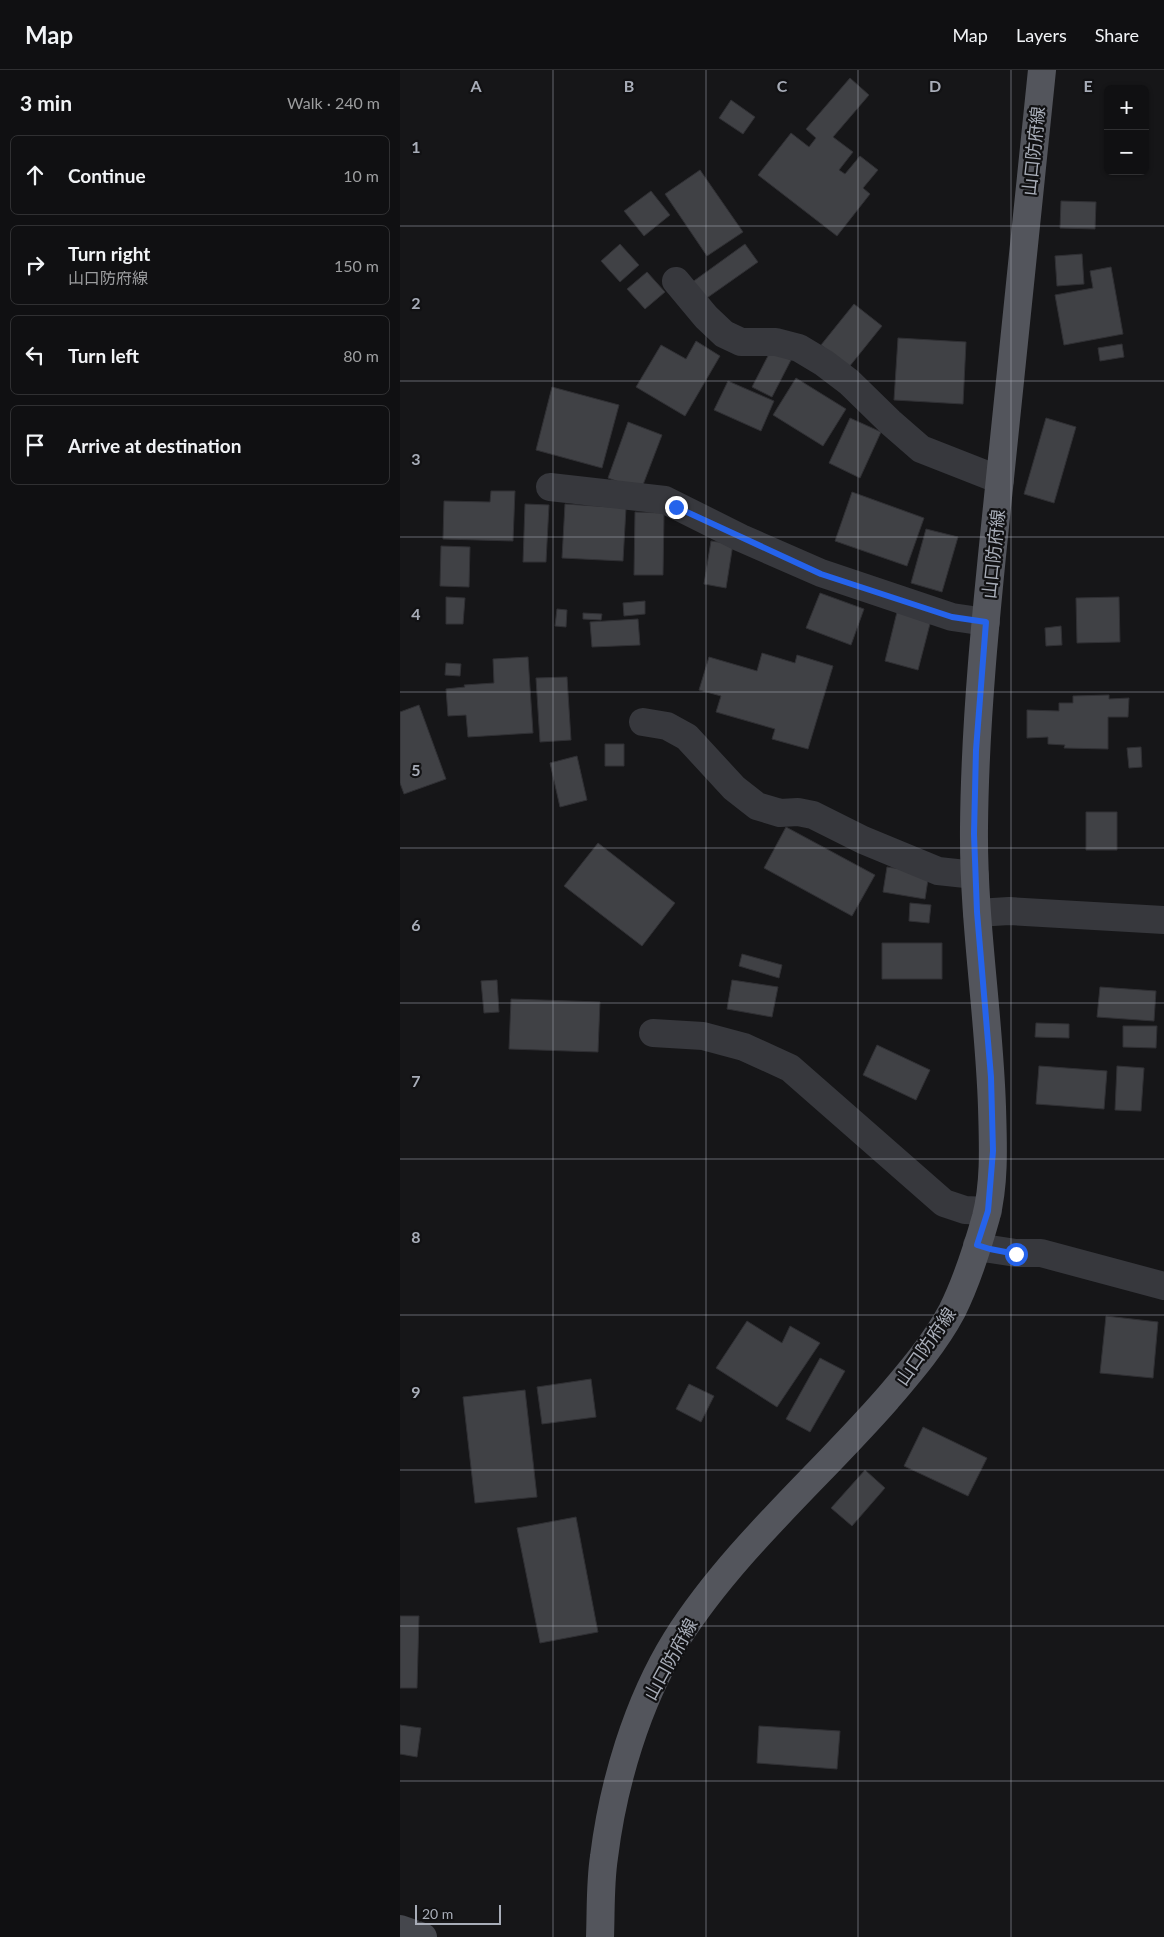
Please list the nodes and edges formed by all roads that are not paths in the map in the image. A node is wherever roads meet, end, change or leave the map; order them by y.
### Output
1 (1042, 70) edge
2 (676, 281) dead end
3 (1000, 480) junction
4 (550, 487) dead end
5 (986, 622) junction
6 (643, 722) dead end
7 (975, 875) junction
8 (977, 912) junction
9 (1164, 920) edge
10 (653, 1033) dead end
11 (988, 1211) junction
12 (977, 1245) junction
13 (1164, 1286) edge
14 (400, 1929) edge
15 (423, 1937) edge
16 (600, 1937) edge

1 - 3 main road, 山口防府線
2 - 3 street
3 - 5 main road, 山口防府線
4 - 5 street
5 - 7 main road, 山口防府線
6 - 7 street
7 - 8 main road, 山口防府線
8 - 9 street
8 - 11 main road, 山口防府線
10 - 11 street
11 - 12 main road, 山口防府線
12 - 13 street
12 - 16 main road, 山口防府線
14 - 15 street

